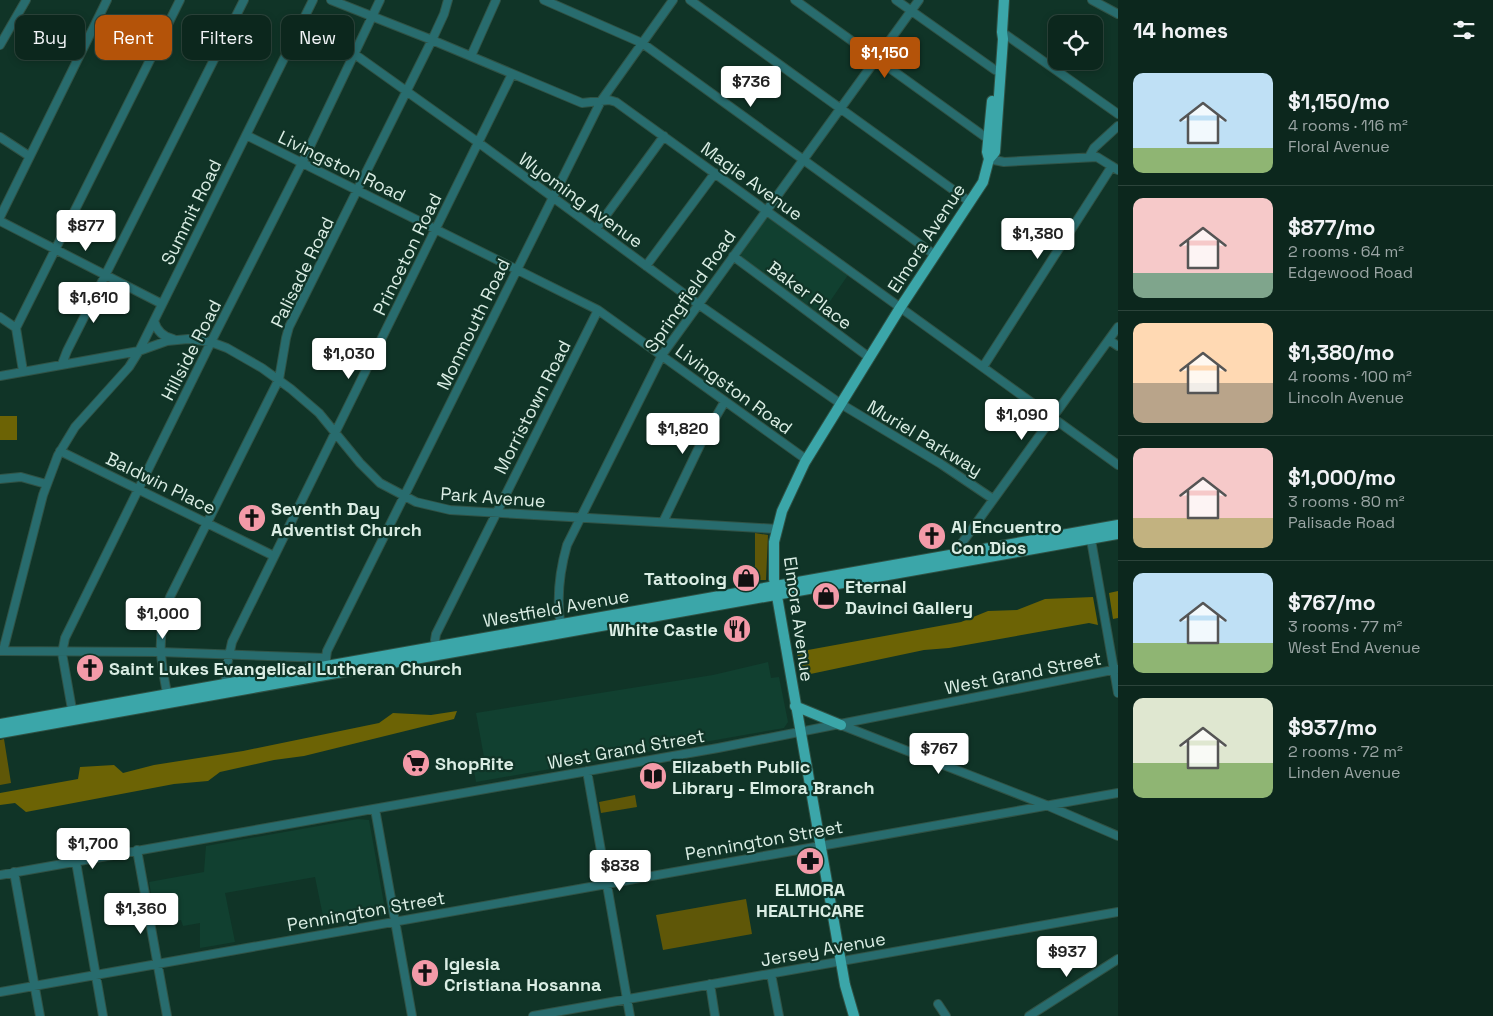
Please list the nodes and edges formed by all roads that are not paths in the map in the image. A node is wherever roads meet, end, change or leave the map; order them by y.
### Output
1 (26, 0) edge
2 (107, 0) edge
3 (180, 0) edge
4 (244, 0) edge
5 (313, 0) edge
6 (331, 0) edge
7 (380, 0) edge
8 (448, 0) edge
9 (496, 0) edge
10 (544, 0) edge
11 (673, 0) edge
12 (690, 0) edge
13 (796, 0) edge
14 (896, 0) edge
15 (920, 0) edge
16 (1004, 0) edge
17 (1092, 0) edge
18 (911, 11) junction
19 (1118, 14) edge
20 (306, 15) edge
21 (372, 16) junction
22 (1002, 32) junction
23 (432, 40) junction
24 (642, 43) junction
25 (0, 45) edge
26 (355, 54) junction
27 (471, 56) junction
28 (876, 59) junction
29 (283, 60) edge
30 (995, 70) junction
31 (512, 74) junction
32 (406, 92) junction
33 (601, 101) junction
34 (840, 109) junction
35 (1118, 114) edge
36 (1118, 126) edge
37 (246, 135) junction
38 (664, 136) junction
39 (0, 137) edge
40 (988, 139) junction
41 (479, 143) junction
42 (29, 156) junction
43 (1089, 157) junction
44 (989, 159) junction
45 (803, 160) junction
46 (302, 164) junction
47 (1115, 168) edge
48 (715, 173) junction
49 (358, 191) junction
50 (552, 197) junction
51 (970, 202) junction
52 (766, 210) junction
53 (0, 219) edge
54 (436, 228) junction
55 (596, 229) junction
56 (55, 249) junction
57 (935, 255) junction
58 (733, 256) junction
59 (646, 266) junction
60 (517, 269) junction
61 (106, 275) junction
62 (162, 304) junction
63 (698, 304) junction
64 (900, 308) junction
65 (598, 310) junction
66 (0, 317) edge
67 (154, 321) junction
68 (1118, 327) edge
69 (16, 328) junction
70 (175, 340) junction
71 (1109, 340) junction
72 (212, 342) junction
73 (1118, 346) edge
74 (138, 351) junction
75 (662, 355) junction
76 (870, 358) junction
77 (62, 364) junction
78 (983, 367) junction
79 (23, 372) junction
80 (0, 376) edge
81 (279, 379) junction
82 (725, 401) junction
83 (841, 404) junction
84 (1053, 418) junction
85 (335, 433) junction
86 (60, 450) junction
87 (807, 460) junction
88 (1118, 465) edge
89 (0, 479) edge
90 (46, 484) junction
91 (139, 488) junction
92 (404, 497) junction
93 (993, 499) junction
94 (496, 513) junction
95 (581, 518) junction
96 (208, 522) junction
97 (663, 522) junction
98 (1118, 524) edge
99 (777, 529) junction
100 (1090, 534) junction
101 (1118, 534) edge
102 (274, 556) junction
103 (958, 558) junction
104 (775, 590) junction
105 (561, 628) junction
106 (62, 650) junction
107 (437, 650) junction
108 (2, 651) edge
109 (160, 652) junction
110 (228, 653) junction
111 (327, 666) junction
112 (1116, 670) edge
113 (227, 688) junction
114 (1118, 693) edge
115 (168, 698) junction
116 (795, 706) junction
117 (73, 715) junction
118 (0, 724) edge
119 (841, 725) junction
120 (0, 733) edge
121 (800, 733) junction
122 (587, 771) junction
123 (1118, 793) edge
124 (1046, 805) junction
125 (375, 809) junction
126 (1118, 836) edge
127 (820, 846) junction
128 (137, 850) junction
129 (76, 862) junction
130 (14, 872) junction
131 (0, 875) edge
132 (607, 884) junction
133 (1118, 912) edge
134 (395, 921) junction
135 (1118, 959) edge
136 (841, 961) junction
137 (158, 964) junction
138 (771, 974) junction
139 (96, 976) junction
140 (710, 984) junction
141 (35, 986) junction
142 (0, 992) edge
143 (627, 999) junction
144 (938, 1004) dead end
145 (554, 1014) edge
146 (1038, 1014) edge
147 (40, 1016) edge
148 (103, 1016) edge
149 (167, 1016) edge
150 (412, 1016) edge
151 (533, 1016) edge
152 (630, 1016) edge
153 (715, 1016) edge
154 (779, 1016) edge
155 (854, 1016) edge
156 (946, 1016) edge
157 (1029, 1016) edge

1 - 25 street
2 - 42 street
3 - 56 street
4 - 61 street
5 - 20 street, Summit Road
6 - 21 street, Magie Avenue
7 - 21 street, Hillside Road
8 - 23 street, Palisade Road
9 - 27 street
10 - 24 street
11 - 24 street, Monmouth Road
12 - 34 street
13 - 28 street
14 - 18 street
15 - 18 street, Springfield Road
16 - 22 main road
17 - 19 street
18 - 28 street, Springfield Road
18 - 30 street
21 - 23 street, Magie Avenue
21 - 26 street, Hillside Road
22 - 30 main road
22 - 35 street
22 - 44 main road, Elmora Avenue
23 - 27 street, Magie Avenue
23 - 32 street, Palisade Road
24 - 33 street, Monmouth Road
24 - 45 street
26 - 32 street, Wyoming Avenue
26 - 46 street, Hillside Road
27 - 31 street, Magie Avenue
28 - 34 street, Springfield Road
28 - 40 street
29 - 37 street, Summit Road
30 - 40 main road
31 - 33 street, Magie Avenue
31 - 41 street, Princeton Road
32 - 41 street, Wyoming Avenue
32 - 49 street, Palisade Road
33 - 38 street, Magie Avenue
33 - 50 street, Monmouth Road
34 - 45 street, Springfield Road
34 - 51 street
36 - 43 street
37 - 46 street, Livingston Road
37 - 62 street, Summit Road
38 - 48 street, Magie Avenue
38 - 55 street
39 - 42 street
40 - 44 main road
41 - 50 street, Wyoming Avenue
41 - 54 street, Princeton Road
42 - 53 street
43 - 44 street
43 - 47 street
44 - 51 main road, Elmora Avenue
45 - 52 street, Springfield Road
45 - 57 street
46 - 49 street, Livingston Road
46 - 72 street, Hillside Road
47 - 78 street
48 - 52 street, Magie Avenue
48 - 59 street
49 - 54 street, Livingston Road
49 - 81 street, Palisade Road
50 - 55 street, Wyoming Avenue
50 - 60 street, Monmouth Road
51 - 57 main road, Elmora Avenue
52 - 58 street, Springfield Road
52 - 64 street, Magie Avenue
53 - 56 street
54 - 60 street, Livingston Road
54 - 85 street, Princeton Road
55 - 59 street, Wyoming Avenue
56 - 61 street
56 - 69 street
57 - 64 main road, Elmora Avenue
58 - 63 street, Springfield Road
58 - 76 street, Baker Place
59 - 63 street, Wyoming Avenue
60 - 65 street, Livingston Road
60 - 92 street, Monmouth Road
61 - 62 street
61 - 77 street
62 - 67 street, Summit Road
63 - 75 street, Springfield Road
63 - 83 street, Wyoming Avenue
64 - 76 main road, Elmora Avenue
64 - 78 street, Magie Avenue
65 - 75 street, Livingston Road
65 - 94 street, Morristown Road
66 - 69 street
67 - 70 street
67 - 74 street, Summit Road
68 - 71 street
69 - 79 street
70 - 72 street, Park Avenue
70 - 74 street, Park Avenue
71 - 73 street
71 - 84 street
72 - 81 street, Park Avenue
72 - 91 street, Hillside Road
74 - 77 street, Park Avenue
74 - 86 street, Summit Road
75 - 82 street, Livingston Road
75 - 95 street, Springfield Road
76 - 83 main road, Elmora Avenue
77 - 79 street, Park Avenue
78 - 84 street, Magie Avenue
79 - 80 street, Park Avenue
81 - 85 street, Park Avenue
81 - 96 street, Palisade Road
82 - 87 street, Livingston Road
82 - 97 street
83 - 87 main road, Elmora Avenue
83 - 93 street, Muriel Parkway
84 - 88 street, Magie Avenue
84 - 93 street
85 - 92 street, Park Avenue
85 - 102 street, Princeton Road
86 - 90 street, Summit Road
86 - 91 street, Baldwin Place
87 - 99 main road, Elmora Avenue
89 - 90 street
90 - 108 street, Summit Road
91 - 96 street, Baldwin Place
91 - 106 street, Hillside Road
92 - 94 street, Park Avenue
92 - 111 street, Monmouth Road
93 - 103 street
94 - 95 street, Park Avenue
94 - 107 street, Morristown Road
95 - 97 street, Park Avenue
95 - 105 street, Springfield Road
96 - 102 street, Baldwin Place
96 - 109 street, Palisade Road
97 - 99 street, Park Avenue
98 - 100 main road, Westfield Avenue
99 - 104 main road, Elmora Avenue
100 - 101 main road, Westfield Avenue
100 - 103 main road, Westfield Avenue
100 - 112 street
102 - 110 street, Princeton Road
103 - 104 main road, Westfield Avenue
104 - 105 main road, Westfield Avenue
104 - 116 main road, Elmora Avenue
105 - 107 main road, Westfield Avenue
106 - 108 street
106 - 109 street
106 - 117 street, Hillside Road
107 - 111 main road, Westfield Avenue
109 - 110 street
109 - 115 street, Palisade Road
110 - 111 street
110 - 113 street, Princeton Road
111 - 113 main road, Westfield Avenue
112 - 114 street
112 - 119 street, West Grand Street
113 - 115 main road, Westfield Avenue
115 - 117 main road, Westfield Avenue
116 - 119 main road
116 - 121 main road, Elmora Avenue
117 - 118 main road, Westfield Avenue
117 - 120 main road, Westfield Avenue
119 - 121 street, West Grand Street
119 - 124 street
121 - 122 street, West Grand Street
121 - 127 main road, Elmora Avenue
122 - 125 street, West Grand Street
122 - 132 street
123 - 124 street, Pennington Street
124 - 126 street
124 - 127 street, Pennington Street
125 - 128 street, West Grand Street
125 - 134 street
127 - 132 street, Pennington Street
127 - 136 main road, Elmora Avenue
128 - 129 street, West Grand Street
128 - 137 street
129 - 130 street, West Grand Street
129 - 139 street
130 - 131 street, West Grand Street
130 - 141 street
132 - 134 street, Pennington Street
132 - 143 street
133 - 136 street, Jersey Avenue
134 - 137 street, Pennington Street
134 - 150 street
135 - 146 street
136 - 138 street, Jersey Avenue
136 - 155 main road, Elmora Avenue
137 - 139 street, Pennington Street
137 - 149 street
138 - 140 street, Jersey Avenue
138 - 154 street
139 - 141 street, Pennington Street
139 - 148 street
140 - 143 street, Jersey Avenue
140 - 153 street
141 - 142 street, Pennington Street
141 - 147 street
143 - 145 street, Jersey Avenue
143 - 152 street
144 - 156 street
145 - 151 street, Jersey Avenue
146 - 157 street

